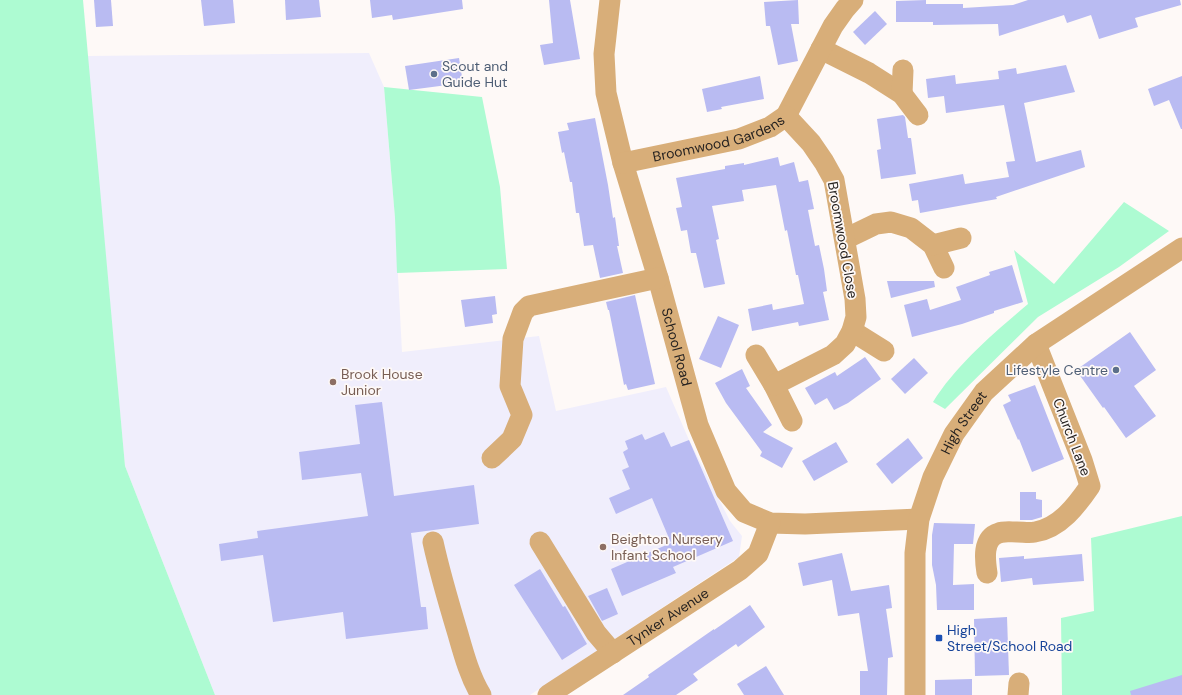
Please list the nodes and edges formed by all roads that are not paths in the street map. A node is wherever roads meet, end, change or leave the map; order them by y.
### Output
1 (610, 0) edge
2 (844, 3) edge
3 (821, 49) junction
4 (903, 70) dead end
5 (902, 94) junction
6 (918, 114) dead end
7 (786, 116) junction
8 (623, 163) junction
9 (961, 238) dead end
10 (845, 239) junction
11 (933, 245) junction
12 (1182, 248) edge
13 (944, 268) dead end
14 (658, 278) junction
15 (852, 332) junction
16 (1036, 344) junction
17 (884, 351) dead end
18 (756, 355) dead end
19 (774, 385) junction
20 (792, 421) dead end
21 (492, 458) dead end
22 (919, 519) junction
23 (770, 523) junction
24 (433, 542) dead end
25 (540, 542) dead end
26 (987, 573) dead end
27 (613, 653) junction
28 (481, 695) edge
29 (548, 695) edge
30 (916, 695) edge

1 - 8 street, School Road
2 - 3 street, Broomwood Gardens
3 - 5 street
3 - 7 street, Broomwood Gardens
4 - 5 street
5 - 6 street
7 - 8 street, Broomwood Gardens
7 - 10 street, Broomwood Close
8 - 14 street, School Road
9 - 11 street
10 - 11 street
10 - 15 street, Broomwood Close
11 - 13 street
12 - 16 street, High Street
14 - 21 street
14 - 23 street, School Road
15 - 17 street
15 - 19 street, Broomwood Close
16 - 22 street, High Street
16 - 26 street, Church Lane
18 - 19 street
19 - 20 street
22 - 23 street, School Road
22 - 30 street, High Street
23 - 27 street, Tynker Avenue
24 - 28 street
25 - 27 street
27 - 29 street, Tynker Avenue

